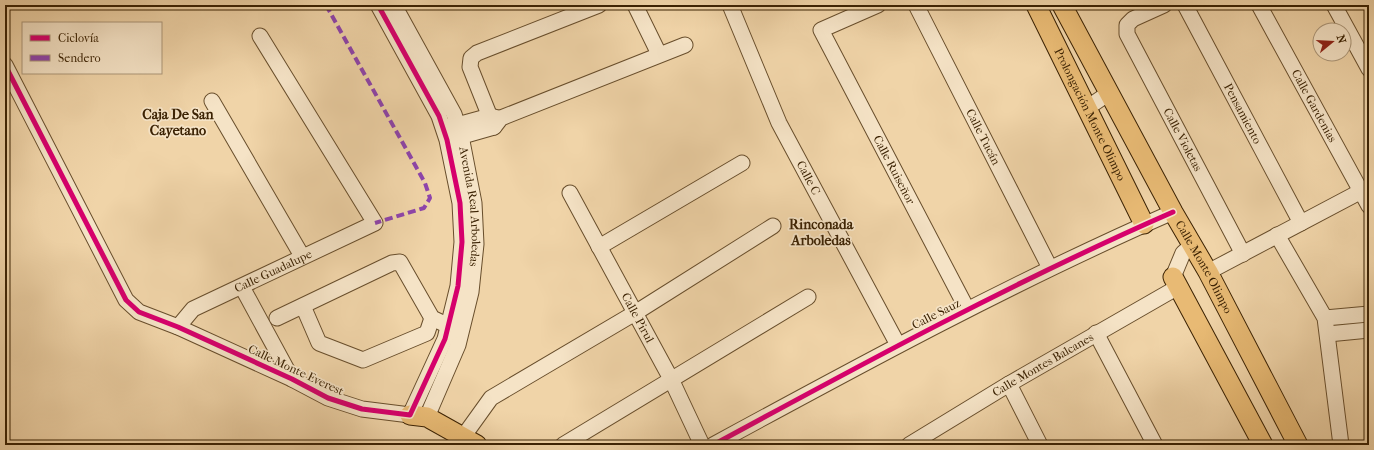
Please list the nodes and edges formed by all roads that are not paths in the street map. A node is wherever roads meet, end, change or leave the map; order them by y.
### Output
1 (599, 5) edge
2 (635, 5) edge
3 (878, 5) edge
4 (916, 5) edge
5 (1036, 5) edge
6 (1062, 5) edge
7 (1164, 5) edge
8 (1185, 5) edge
9 (1259, 5) edge
10 (1334, 5) edge
11 (733, 6) edge
12 (390, 7) edge
13 (260, 36) dead end
14 (686, 45) dead end
15 (659, 54) junction
16 (5, 65) edge
17 (1369, 69) edge
18 (1109, 93) junction
19 (212, 101) dead end
20 (1087, 108) junction
21 (495, 120) junction
22 (453, 133) junction
23 (742, 163) dead end
24 (1365, 189) edge
25 (570, 193) dead end
26 (1369, 206) edge
27 (1173, 212) junction
28 (1301, 223) junction
29 (1144, 224) junction
30 (773, 226) dead end
31 (1278, 235) junction
32 (1192, 245) junction
33 (599, 247) junction
34 (1243, 254) junction
35 (302, 256) junction
36 (1050, 268) junction
37 (1208, 272) junction
38 (1175, 282) junction
39 (242, 287) junction
40 (808, 297) dead end
41 (303, 306) junction
42 (967, 309) junction
43 (635, 312) junction
44 (1369, 314) edge
45 (277, 318) dead end
46 (432, 318) junction
47 (1325, 318) junction
48 (178, 327) junction
49 (1369, 330) edge
50 (427, 333) junction
51 (1096, 333) junction
52 (1328, 334) junction
53 (454, 336) junction
54 (898, 345) junction
55 (292, 379) junction
56 (671, 380) junction
57 (1008, 384) junction
58 (419, 416) junction
59 (470, 441) edge
60 (563, 445) edge
61 (702, 445) edge
62 (713, 445) edge
63 (909, 445) edge
64 (1040, 445) edge
65 (1155, 445) edge
66 (1263, 445) edge
67 (1298, 445) edge
68 (1341, 445) edge

1 - 21 street
2 - 15 street
3 - 42 street, Calle Ruiseñor
4 - 36 street, Calle Tucán
5 - 20 main road, Prolongación Monte Olimpo
6 - 18 main road, Calle Monte Olimpo
7 - 34 street, Calle Violetas
8 - 28 street, Pensamiento
9 - 24 street, Calle Gardenias
10 - 17 street
11 - 54 street, Calle C
12 - 22 street, Avenida Real Arboledas
13 - 35 street, Calle Guadalupe
14 - 15 street
15 - 21 street
16 - 48 street, Calle Monte Everest
18 - 20 street
18 - 27 main road, Calle Monte Olimpo
19 - 35 street
20 - 29 main road, Prolongación Monte Olimpo
21 - 22 street
22 - 53 street, Avenida Real Arboledas
23 - 33 street
24 - 26 street, Calle Gardenias
24 - 28 street
25 - 33 street, Calle Pirul
27 - 29 street, Calle Sauz
27 - 32 main road, Calle Monte Olimpo
28 - 31 street
29 - 36 street, Calle Sauz
30 - 43 street
31 - 34 street
31 - 47 street
32 - 37 main road, Calle Monte Olimpo
32 - 38 street
33 - 43 street, Calle Pirul
34 - 37 street
35 - 39 street, Calle Guadalupe
36 - 42 street, Calle Sauz
37 - 67 main road, Calle Monte Olimpo
38 - 51 street, Calle Montes Balcanes
38 - 66 main road
39 - 48 street, Calle Guadalupe
39 - 55 street
40 - 56 street
41 - 45 street
41 - 46 street
41 - 50 street
42 - 54 street, Calle Sauz
43 - 56 street, Calle Pirul
43 - 59 street
44 - 47 street
46 - 50 street
46 - 53 street
47 - 52 street
48 - 55 street, Calle Monte Everest
49 - 52 street
50 - 53 street
51 - 57 street, Calle Montes Balcanes
51 - 65 street
52 - 68 street
53 - 58 street, Avenida Real Arboledas
54 - 62 street, Calle Sauz
55 - 58 street, Calle Monte Everest
56 - 60 street
56 - 61 street, Calle Pirul
57 - 63 street, Calle Montes Balcanes
57 - 64 street
58 - 59 main road, Calle Monte Everest

